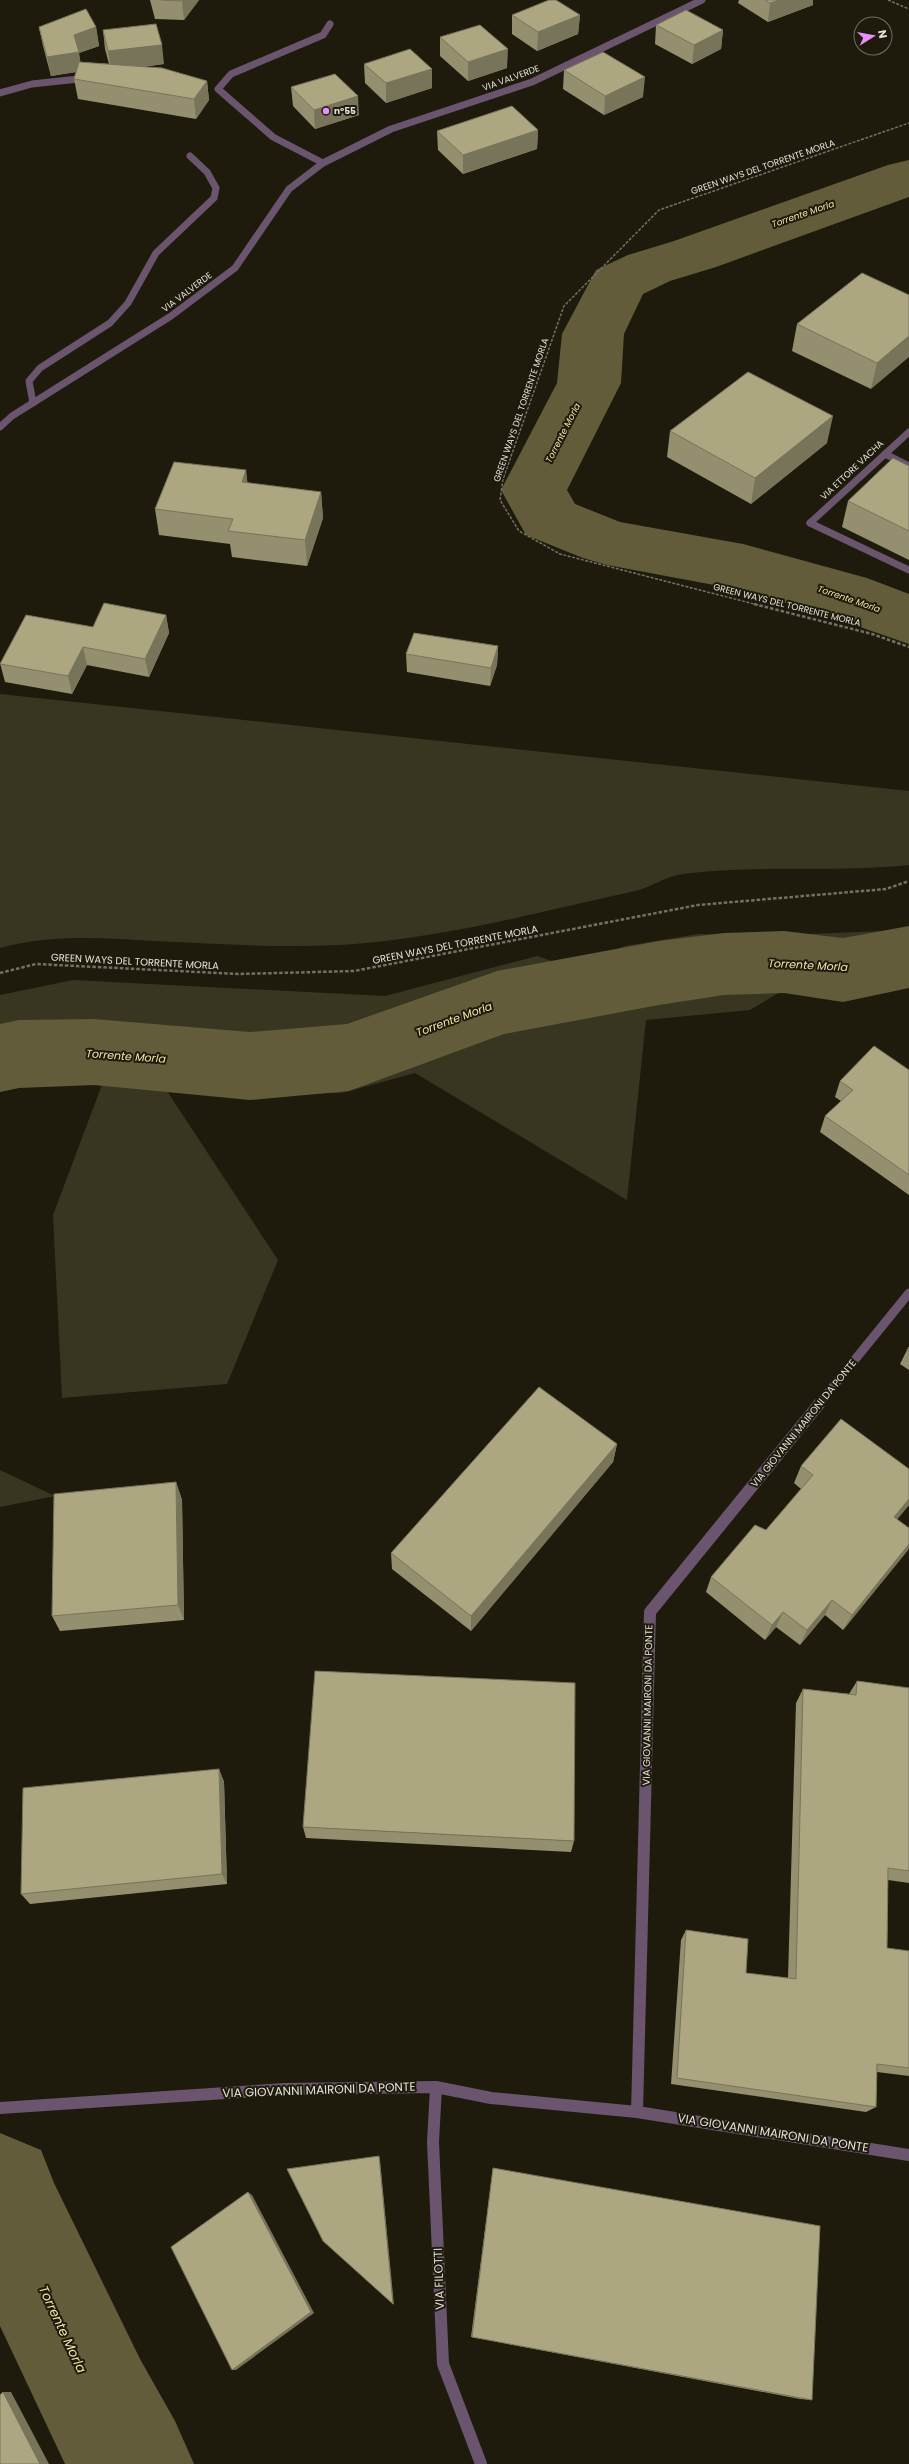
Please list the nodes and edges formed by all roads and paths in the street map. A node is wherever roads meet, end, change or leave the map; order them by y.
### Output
1 (702, 0) edge
2 (888, 0) edge
3 (909, 10) edge
4 (330, 24) dead end
5 (97, 77) edge
6 (0, 93) edge
7 (909, 123) edge
8 (190, 156) dead end
9 (323, 163) junction
10 (33, 403) junction
11 (0, 427) edge
12 (909, 432) edge
13 (885, 454) junction
14 (909, 466) edge
15 (909, 570) edge
16 (909, 647) edge
17 (909, 881) edge
18 (0, 973) edge
19 (909, 1294) edge
20 (436, 2087) junction
21 (0, 2108) edge
22 (637, 2112) junction
23 (909, 2155) edge
24 (481, 2464) edge

1 - 9 street, VIA VALVERDE
2 - 3 path
4 - 9 street
5 - 6 street
7 - 16 path, GREEN WAYS DEL TORRENTE MORLA
8 - 10 street
9 - 10 street, VIA VALVERDE
10 - 11 street, VIA VALVERDE
12 - 13 street, VIA ETTORE VACHA
13 - 14 street
13 - 15 street, VIA ETTORE VACHA
17 - 18 path, GREEN WAYS DEL TORRENTE MORLA
19 - 22 street, VIA GIOVANNI MAIRONI DA PONTE
20 - 21 street, VIA GIOVANNI MAIRONI DA PONTE
20 - 22 street, VIA GIOVANNI MAIRONI DA PONTE
20 - 24 street, VIA FILOTTI
22 - 23 street, VIA GIOVANNI MAIRONI DA PONTE

